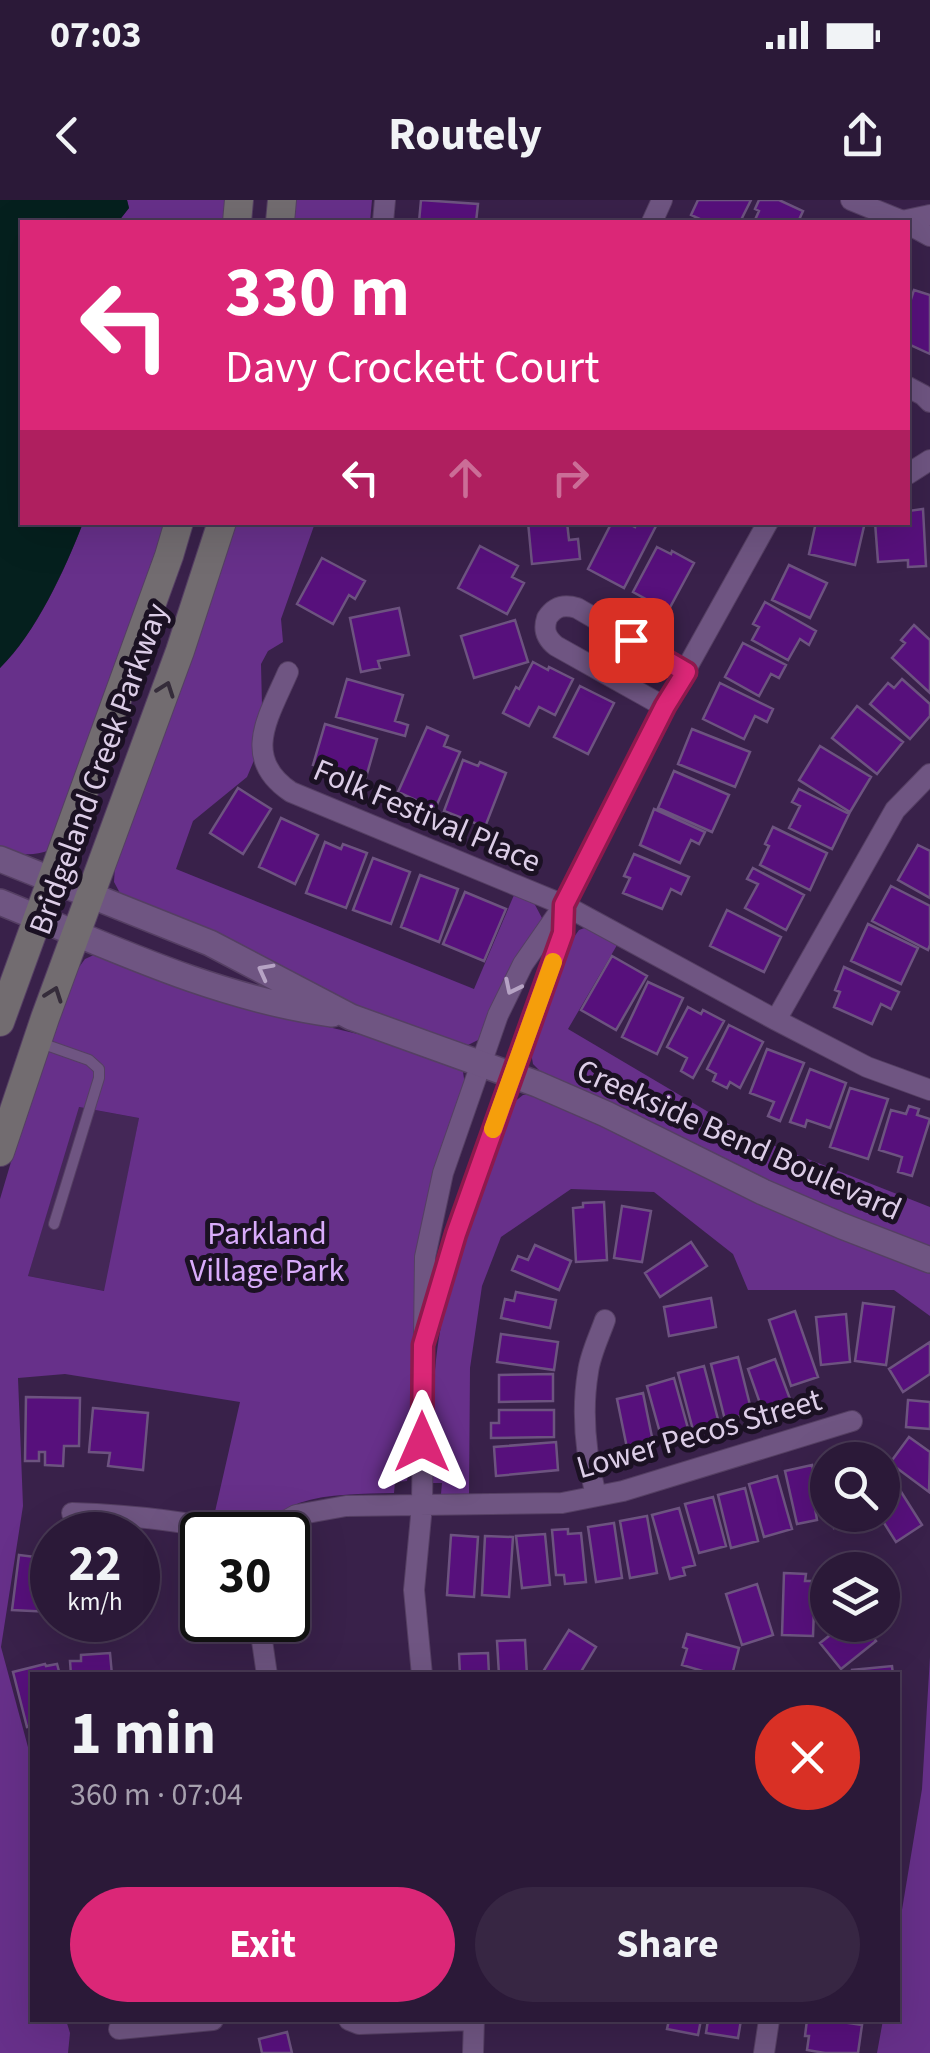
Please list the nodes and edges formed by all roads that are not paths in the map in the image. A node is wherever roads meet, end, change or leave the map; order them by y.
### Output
1 (851, 200) edge
2 (899, 220) edge
3 (910, 387) edge
4 (930, 402) edge
5 (178, 525) edge
6 (221, 525) edge
7 (766, 525) edge
8 (288, 672) dead end
9 (686, 672) junction
10 (665, 706) junction
11 (930, 774) edge
12 (0, 858) edge
13 (52, 880) junction
14 (90, 896) junction
15 (0, 902) edge
16 (564, 905) junction
17 (38, 918) junction
18 (76, 933) junction
19 (352, 1016) junction
20 (776, 1020) junction
21 (0, 1022) edge
22 (37, 1042) junction
23 (481, 1064) junction
24 (512, 1075) junction
25 (930, 1090) edge
26 (0, 1152) edge
27 (54, 1224) dead end
28 (930, 1260) edge
29 (605, 1320) dead end
30 (423, 1345) junction
31 (852, 1421) dead end
32 (596, 1496) junction
33 (422, 1506) junction
34 (310, 1512) edge
35 (262, 1642) edge
36 (267, 1672) edge
37 (422, 1672) edge
38 (190, 2022) edge
39 (354, 2022) edge
40 (416, 2022) edge
41 (473, 2022) edge
42 (769, 2022) edge
43 (119, 2028) dead end
44 (473, 2053) edge
45 (764, 2053) edge

1 - 2 street
3 - 4 street
5 - 13 main road, Bridgeland Creek Parkway
14 -> 6 main road, Bridgeland Creek Parkway
7 - 9 street
8 - 16 street, Folk Festival Place
9 - 10 street
9 - 10 street
10 - 16 street
11 - 20 street
12 - 13 street, Creekside Bend Boulevard
13 - 14 street, Creekside Bend Boulevard
13 - 17 main road, Bridgeland Creek Parkway
14 - 18 main road, Bridgeland Creek Parkway
19 -> 14 street, Creekside Bend Boulevard
15 - 17 street, Creekside Bend Boulevard
16 - 20 street, Folk Festival Place
16 -> 23 street
16 - 24 street
17 - 18 street, Creekside Bend Boulevard
17 - 21 main road, Bridgeland Creek Parkway
18 - 19 street, Creekside Bend Boulevard
22 -> 18 main road, Bridgeland Creek Parkway
19 - 23 street, Creekside Bend Boulevard
20 - 25 street, Folk Festival Place
22 - 26 main road, Bridgeland Creek Parkway
22 - 27 lane
23 - 24 street, Creekside Bend Boulevard
23 - 30 street
24 - 28 street, Creekside Bend Boulevard
24 - 30 street
29 - 32 street
30 - 33 street
31 - 32 street, Lower Pecos Street
32 - 33 street, Lower Pecos Street
33 - 34 street, Lower Pecos Street
33 - 37 street
35 - 36 street
38 - 43 street
39 - 40 street
41 - 44 street
42 - 45 street

